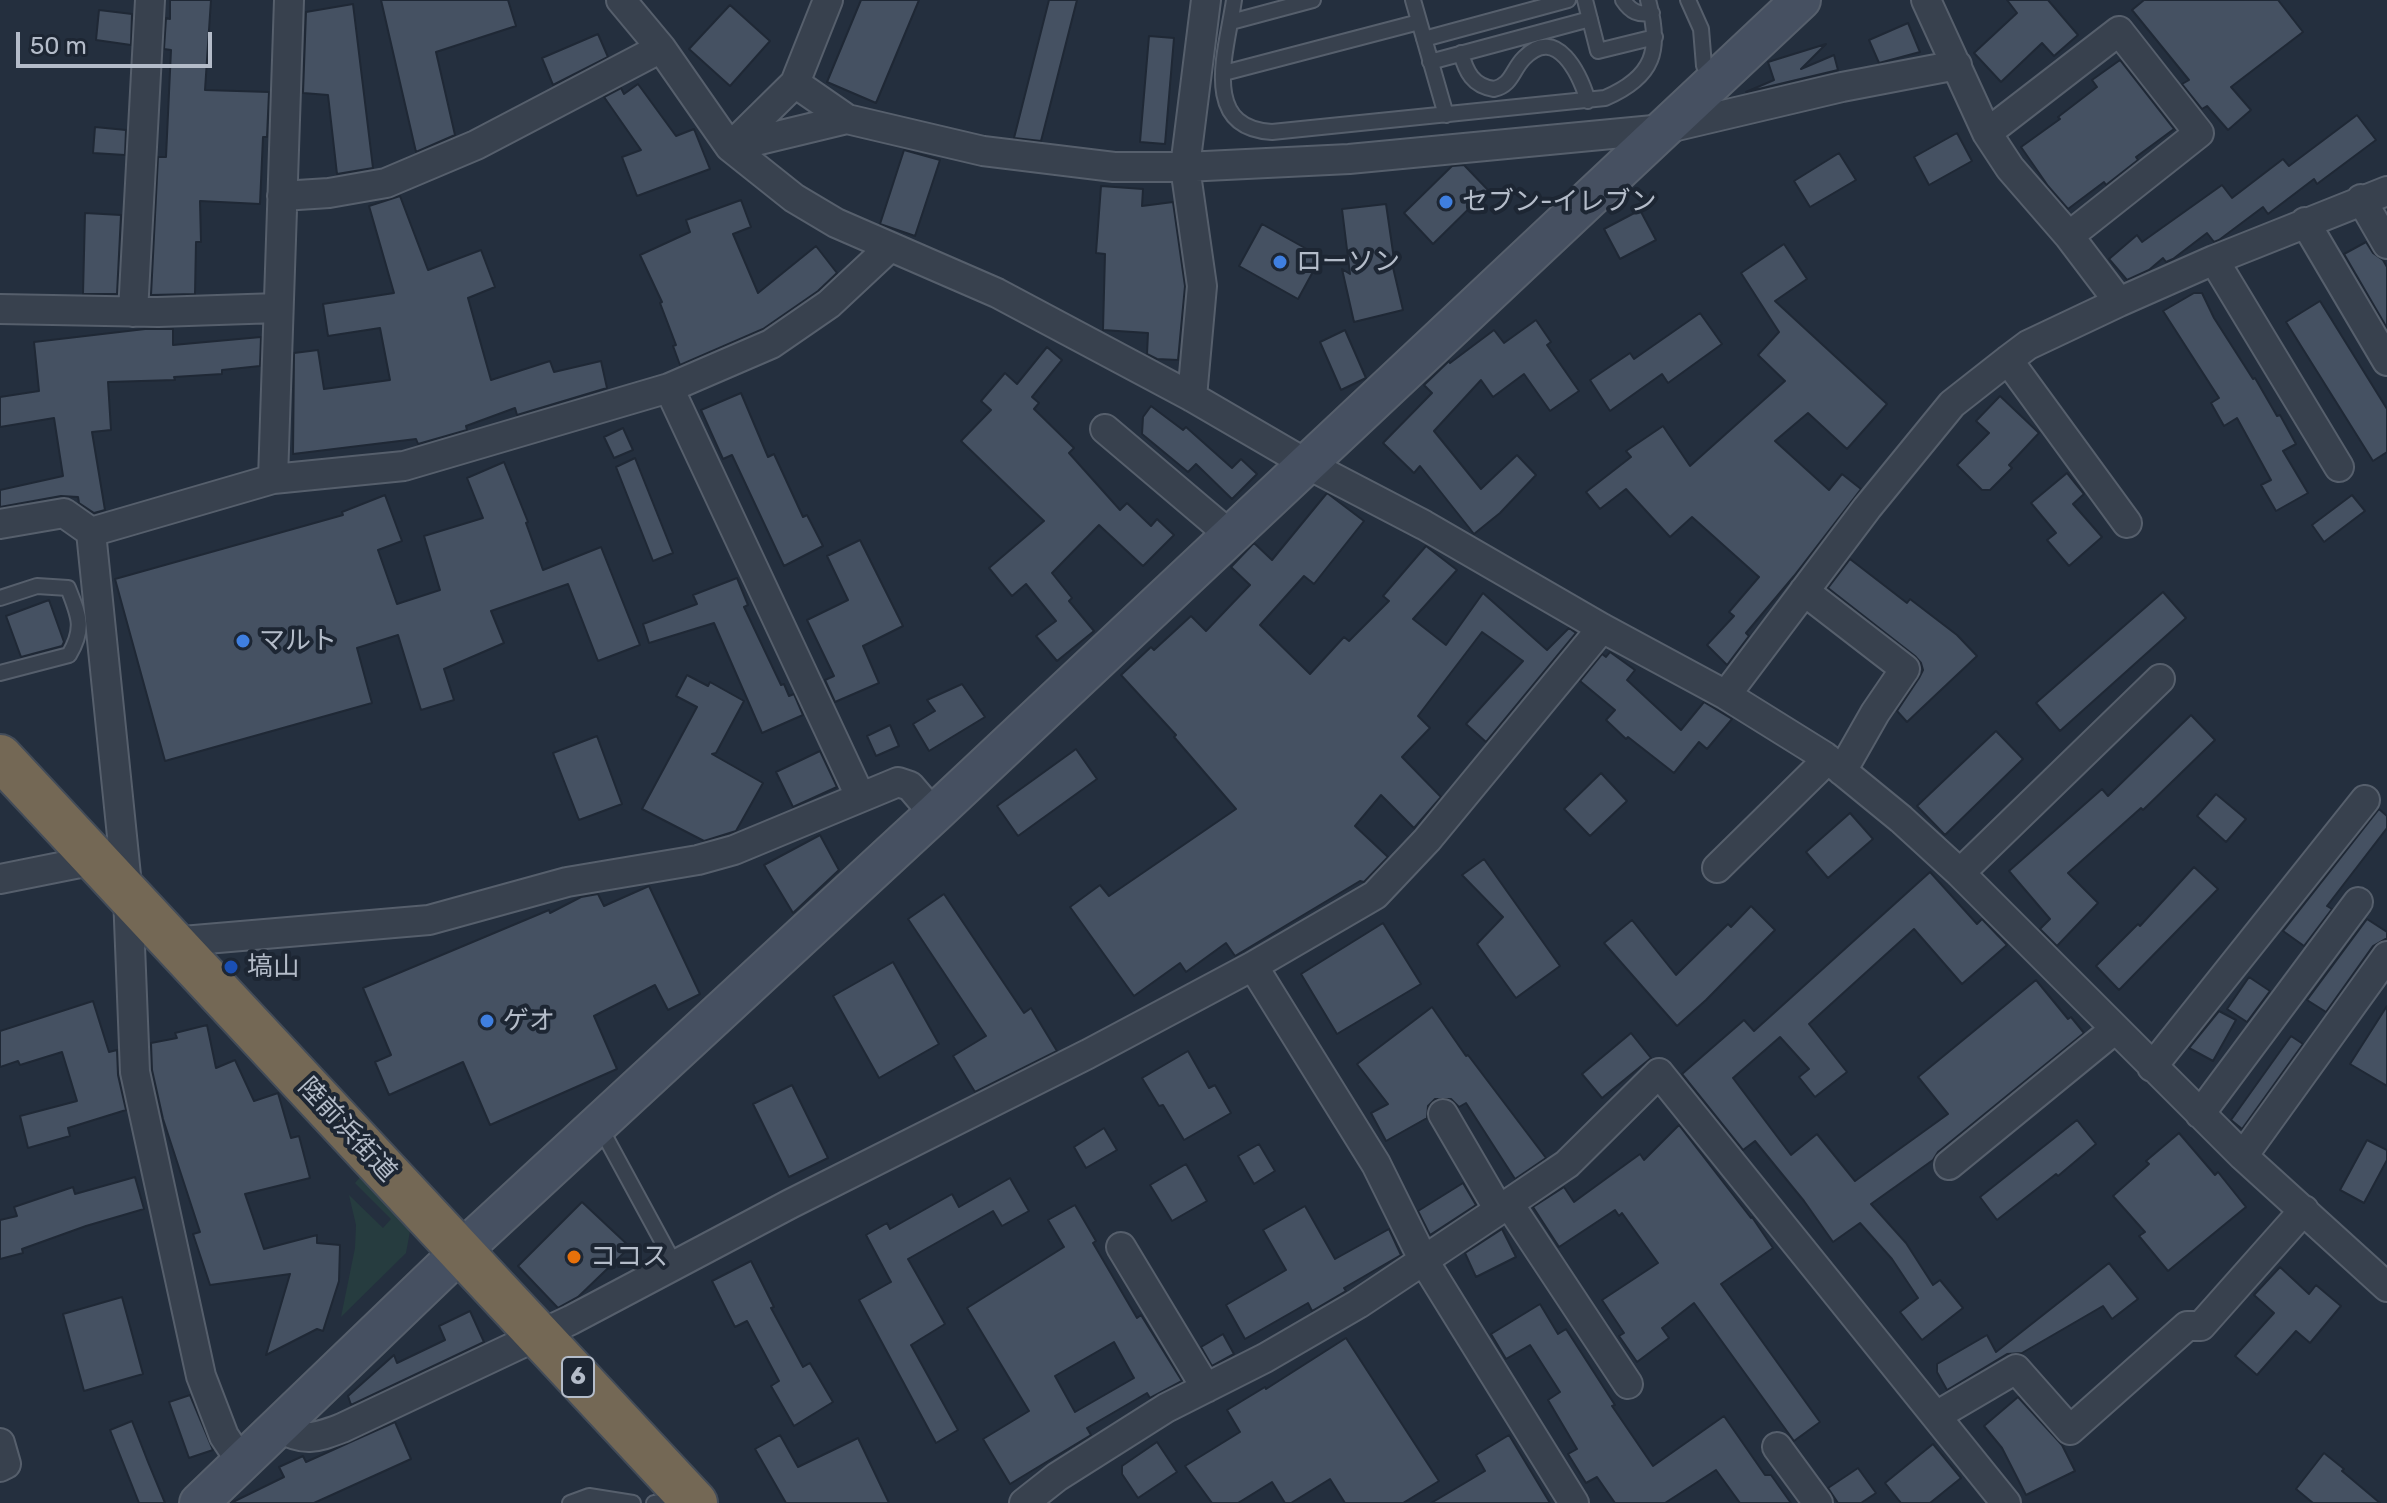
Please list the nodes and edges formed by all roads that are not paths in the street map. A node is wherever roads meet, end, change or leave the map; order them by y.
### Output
1 (150, 0) edge
2 (289, 0) edge
3 (621, 0) edge
4 (828, 0) edge
5 (1206, 0) edge
6 (1234, 0) edge
7 (1313, 0) edge
8 (1413, 0) edge
9 (1568, 0) edge
10 (1585, 0) edge
11 (1623, 0) edge
12 (1688, 0) edge
13 (1801, 0) edge
14 (1926, 0) edge
15 (1650, 6) edge
16 (1590, 19) junction
17 (1231, 22) junction
18 (1419, 22) junction
19 (1655, 37) junction
20 (1424, 39) junction
21 (661, 48) junction
22 (1461, 53) junction
23 (1430, 62) junction
24 (1957, 65) junction
25 (1224, 73) junction
26 (1719, 77) junction
27 (795, 83) junction
28 (1588, 101) junction
29 (1446, 115) junction
30 (847, 119) junction
31 (1664, 129) junction
32 (1987, 133) junction
33 (730, 147) junction
34 (1185, 167) junction
35 (2374, 195) edge
36 (282, 196) junction
37 (2305, 222) junction
38 (2069, 236) junction
39 (2387, 244) edge
40 (890, 247) junction
41 (2214, 260) junction
42 (2119, 302) junction
43 (278, 308) junction
44 (0, 309) edge
45 (133, 312) junction
46 (2008, 360) junction
47 (2387, 361) edge
48 (669, 388) junction
49 (1192, 397) junction
50 (1105, 429) dead end
51 (1307, 464) junction
52 (2339, 467) dead end
53 (273, 479) junction
54 (2127, 523) dead end
55 (0, 524) edge
56 (91, 532) junction
57 (1230, 535) junction
58 (1804, 591) junction
59 (0, 598) edge
60 (1602, 628) junction
61 (0, 673) edge
62 (2160, 679) dead end
63 (1726, 695) junction
64 (0, 757) edge
65 (1835, 765) junction
66 (860, 796) junction
67 (2365, 800) dead end
68 (934, 814) junction
69 (95, 860) junction
70 (1717, 868) dead end
71 (1960, 873) junction
72 (0, 879) edge
73 (128, 895) junction
74 (2358, 902) dead end
75 (171, 942) junction
76 (2387, 956) edge
77 (1253, 966) junction
78 (2114, 1030) junction
79 (2152, 1067) junction
80 (1443, 1114) dead end
81 (2200, 1114) junction
82 (599, 1124) junction
83 (2243, 1156) junction
84 (1949, 1165) dead end
85 (1504, 1207) junction
86 (2304, 1210) junction
87 (1121, 1247) dead end
88 (460, 1252) junction
89 (1424, 1261) junction
90 (675, 1265) junction
91 (2387, 1287) edge
92 (539, 1335) junction
93 (1628, 1384) dead end
94 (1206, 1388) junction
95 (1936, 1416) junction
96 (279, 1428) junction
97 (0, 1443) edge
98 (1777, 1447) dead end
99 (242, 1463) junction
100 (0, 1467) edge
101 (680, 1502) edge
102 (199, 1503) edge
103 (570, 1503) edge
104 (633, 1503) edge
105 (1024, 1503) edge
106 (1574, 1503) edge
107 (1818, 1503) edge
108 (2006, 1503) edge

1 - 45 street
2 - 36 street
3 - 21 street
4 - 27 street
5 - 34 street
6 - 17 lane
7 - 17 lane
8 - 18 lane
9 - 20 lane
10 - 16 lane
11 - 15 lane
12 - 26 lane
13 - 26 street
14 - 24 street
15 - 19 lane
16 - 19 lane
16 - 22 lane
17 - 25 lane
18 - 20 lane
18 - 25 lane
19 - 28 lane
20 - 23 lane
21 - 33 street
21 - 36 street
22 - 23 lane
22 - 28 lane
23 - 29 lane
24 - 31 street
24 - 32 street
25 - 29 lane
26 - 31 street
27 - 30 street
27 - 33 street
28 - 29 lane
30 - 33 street
30 - 34 street
31 - 34 street
31 - 51 street
32 - 38 street
32 - 38 street
33 - 40 street
34 - 49 street
35 - 37 street
35 - 39 street
36 - 43 street
37 - 41 street
37 - 47 street
38 - 42 street
40 - 48 street
40 - 49 street
41 - 42 street
41 - 52 street
42 - 46 street
43 - 45 street
43 - 53 street
44 - 45 street
46 - 54 street
46 - 58 street
48 - 53 street
48 - 66 street
49 - 51 street
50 - 57 street
51 - 57 street
51 - 60 street
53 - 56 street
55 - 56 street
56 - 73 street
57 - 68 street
58 - 63 street
58 - 65 street
59 - 61 lane
60 - 63 street
60 - 77 street
62 - 71 street
63 - 65 street
64 - 69 highway, 陸前浜街道 / 6
65 - 70 street
65 - 71 street
66 - 68 street
66 - 75 street
67 - 79 street
68 - 82 street
69 - 72 street
69 - 73 highway, 陸前浜街道 / 6
71 - 78 street
73 - 75 highway, 陸前浜街道 / 6
73 - 99 street
74 - 81 street
75 - 88 highway, 陸前浜街道 / 6
76 - 83 street
77 - 89 street
77 - 90 street
78 - 79 street
78 - 84 street
79 - 81 street
80 - 85 street
81 - 83 street
82 - 88 street
82 - 90 lane
83 - 86 street
85 - 89 street
85 - 93 street
85 - 95 street
86 - 91 street
86 - 95 street
87 - 94 street
88 - 92 highway, 陸前浜街道 / 6
88 - 96 street
89 - 94 street
89 - 106 street
90 - 92 street
92 - 96 street
92 - 101 highway, 陸前浜街道 / 6
94 - 105 street
95 - 108 street
96 - 99 street
97 - 100 street
98 - 107 street
99 - 102 street
103 - 104 lane

